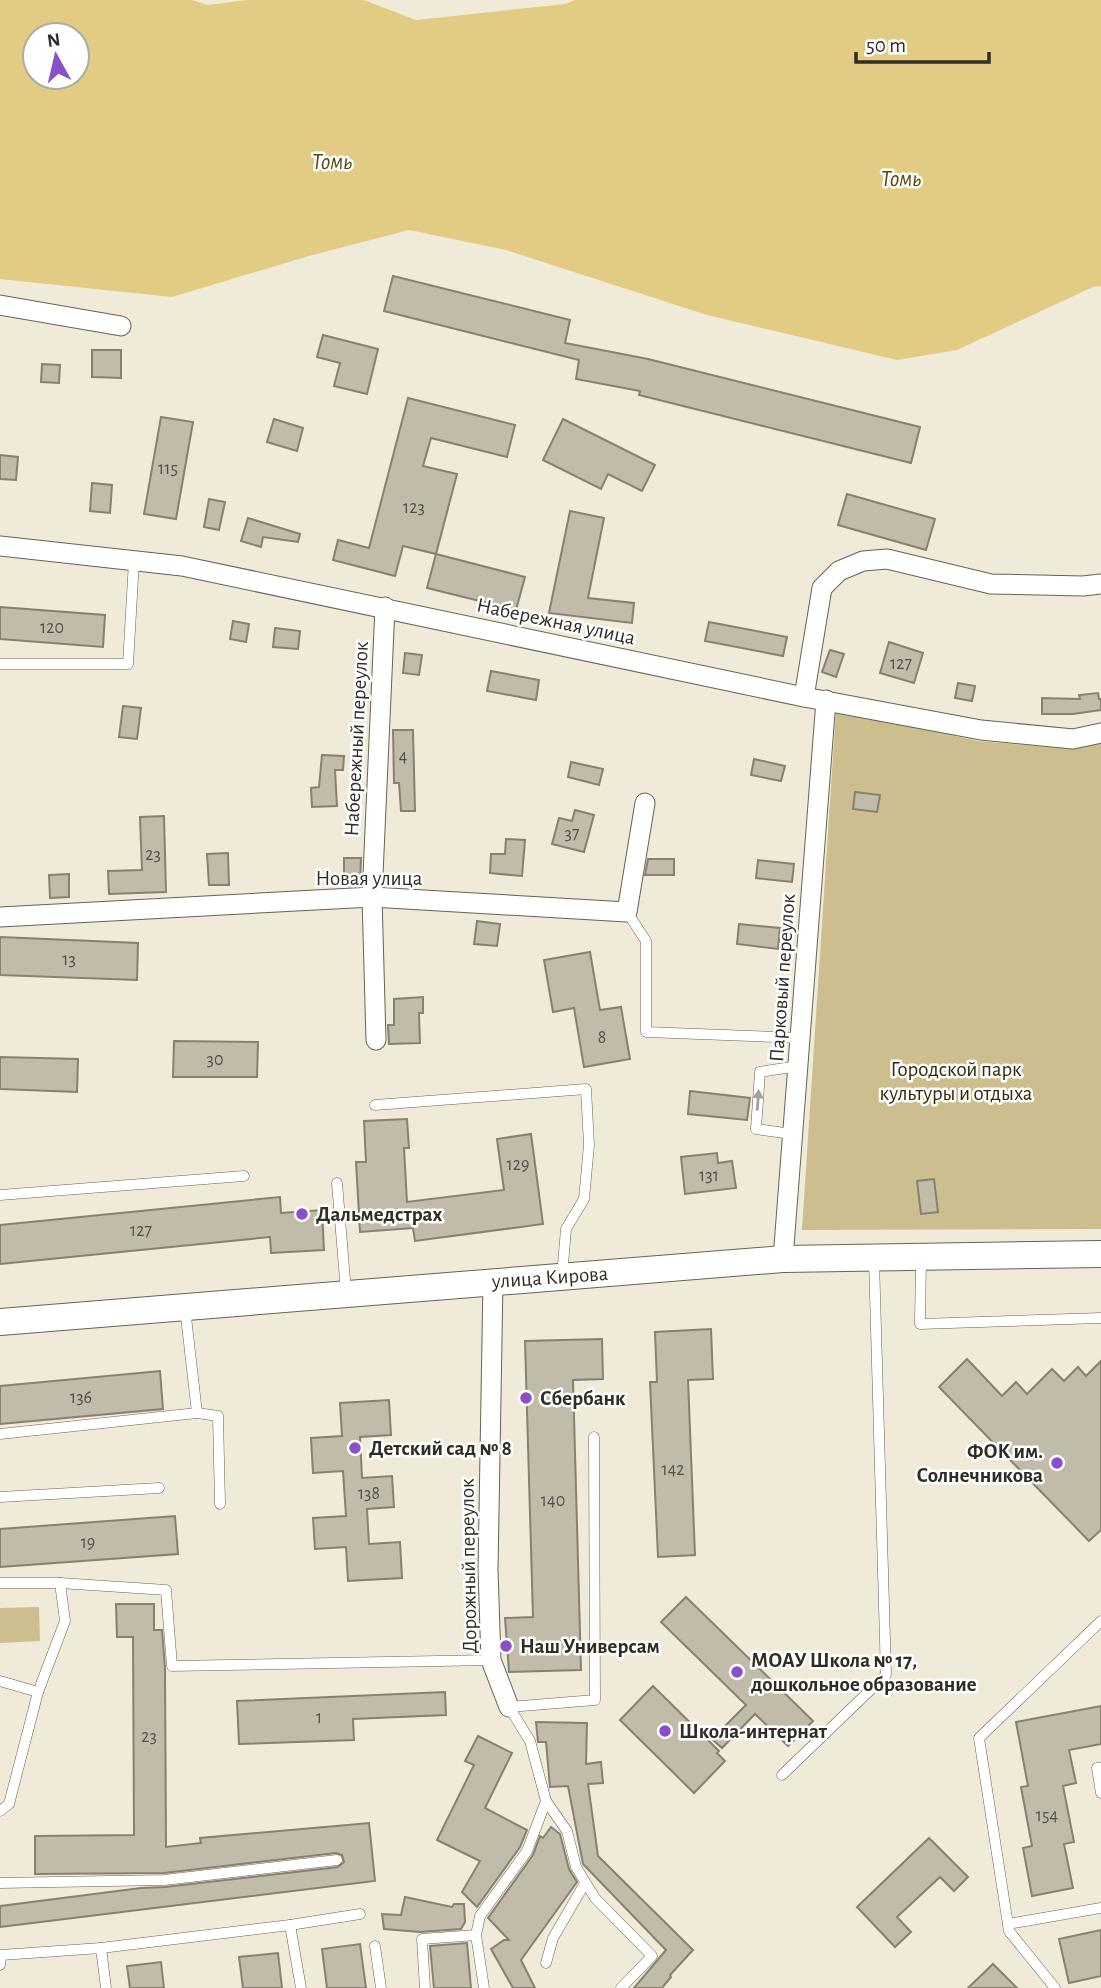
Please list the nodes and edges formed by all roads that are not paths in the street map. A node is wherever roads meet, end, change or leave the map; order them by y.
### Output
1 (0, 305) edge
2 (121, 326) dead end
3 (0, 545) edge
4 (134, 561) junction
5 (1101, 584) edge
6 (385, 607) junction
7 (0, 664) edge
8 (804, 697) junction
9 (826, 701) junction
10 (1101, 733) edge
11 (645, 803) dead end
12 (372, 897) junction
13 (627, 912) junction
14 (0, 917) edge
15 (800, 1038) junction
16 (376, 1040) dead end
17 (798, 1066) junction
18 (375, 1105) dead end
19 (793, 1134) junction
20 (244, 1176) dead end
21 (337, 1183) dead end
22 (0, 1195) edge
23 (1101, 1254) edge
24 (921, 1257) junction
25 (874, 1258) junction
26 (783, 1259) junction
27 (562, 1276) junction
28 (493, 1282) junction
29 (346, 1293) junction
30 (185, 1307) junction
31 (1101, 1318) edge
32 (0, 1322) edge
33 (197, 1413) junction
34 (0, 1434) edge
35 (594, 1437) dead end
36 (159, 1488) dead end
37 (0, 1497) edge
38 (220, 1504) dead end
39 (0, 1583) edge
40 (60, 1583) junction
41 (1101, 1621) edge
42 (491, 1660) junction
43 (0, 1681) edge
44 (38, 1692) junction
45 (509, 1707) junction
46 (1101, 1768) edge
47 (782, 1774) dead end
48 (1101, 1793) edge
49 (545, 1801) junction
50 (0, 1811) edge
51 (337, 1860) dead end
52 (0, 1883) edge
53 (585, 1883) junction
54 (1101, 1908) edge
55 (360, 1914) dead end
56 (1008, 1924) junction
57 (290, 1925) junction
58 (476, 1935) junction
59 (375, 1945) dead end
60 (101, 1948) junction
61 (546, 1963) dead end
62 (0, 1965) edge
63 (106, 1988) edge
64 (301, 1988) edge
65 (381, 1988) edge
66 (425, 1988) edge
67 (484, 1988) edge
68 (621, 1988) edge
69 (1055, 1988) edge

1 - 2 street
3 - 4 street, Набережная улица
4 - 6 street, Набережная улица
4 - 7 lane
5 - 8 street
6 - 8 street, Набережная улица
6 - 12 street, Набережный переулок
8 - 9 street, Набережная улица
9 - 10 street, Набережная улица
9 - 15 street, Парковый переулок
11 - 13 street
12 - 13 street, Новая улица
12 - 14 street, Новая улица
12 - 16 street, Набережный переулок
13 - 15 lane
15 - 17 street, Парковый переулок
17 - 19 street, Парковый переулок
19 -> 17 lane
18 - 27 lane
19 - 26 street, Парковый переулок
20 - 22 lane
21 - 29 lane
23 - 24 main road, улица Кирова
24 - 25 main road, улица Кирова
24 - 31 lane
25 - 26 main road, улица Кирова
25 - 47 lane
26 - 27 main road, улица Кирова
27 - 28 main road, улица Кирова
28 - 29 main road, улица Кирова
28 - 42 street, Дорожный переулок
29 - 30 main road, улица Кирова
30 - 32 main road, улица Кирова
30 - 33 lane
33 - 34 lane
33 - 38 lane
35 - 45 lane
36 - 37 lane
39 - 40 lane
40 - 42 lane
40 - 44 lane
41 - 56 lane
42 - 45 street, Дорожный переулок
43 - 44 lane
44 - 50 lane
45 - 49 lane, Дорожный переулок
46 - 48 lane
49 - 53 lane
49 - 58 lane
51 - 52 lane
53 - 61 lane
53 - 68 lane
54 - 56 lane
55 - 57 lane
56 - 69 lane
57 - 60 lane
57 - 64 lane
58 - 66 lane
58 - 67 lane
59 - 65 lane
60 - 62 lane
60 - 63 lane

